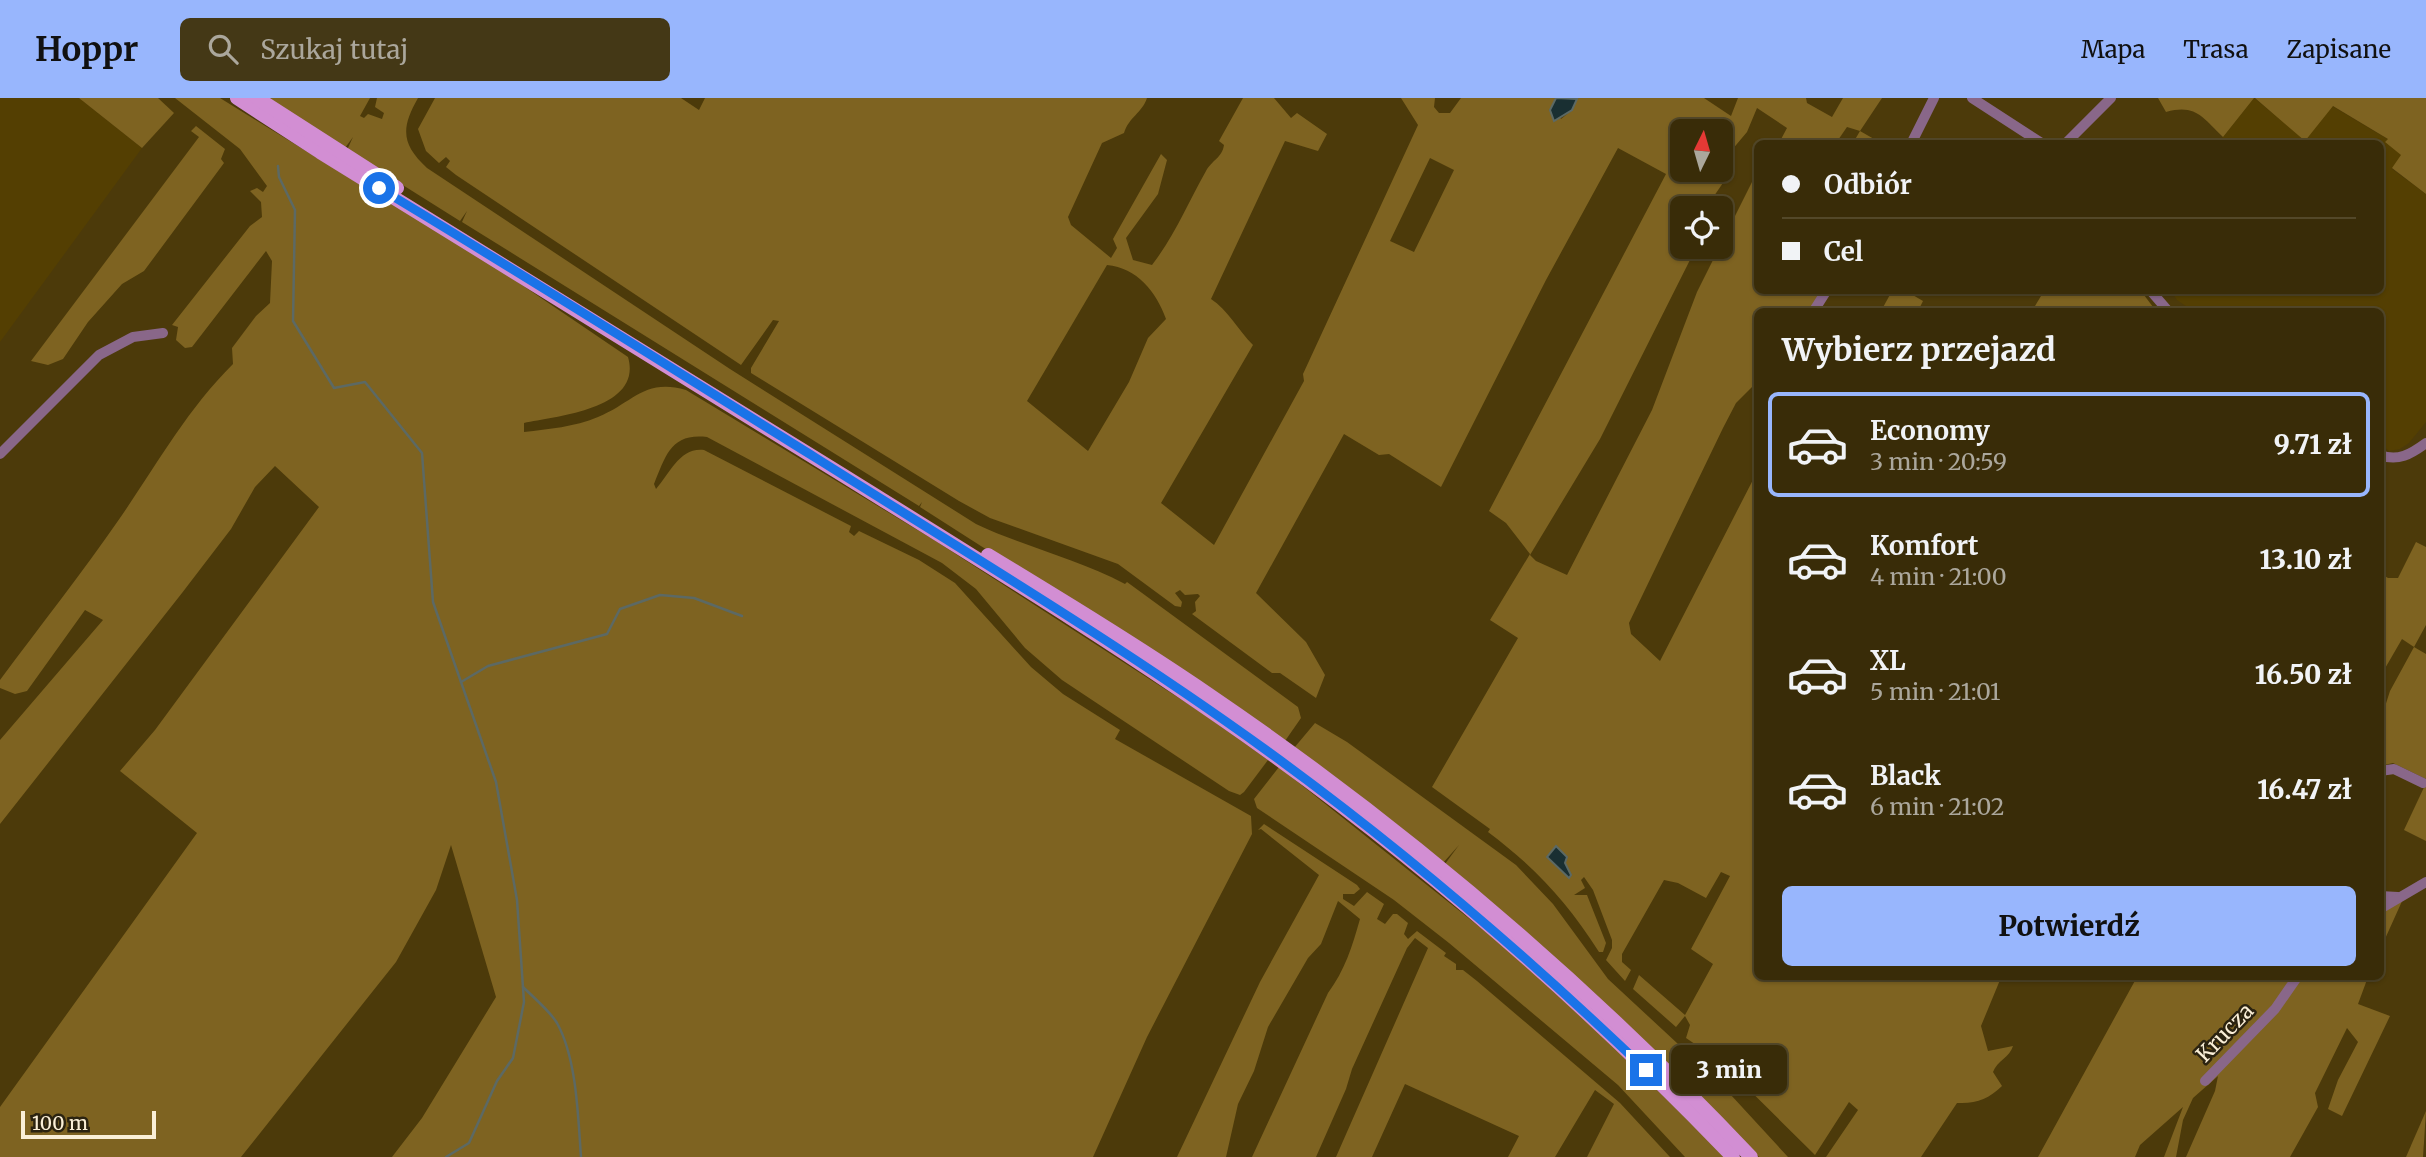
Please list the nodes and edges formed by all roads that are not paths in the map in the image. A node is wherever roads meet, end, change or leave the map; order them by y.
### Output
1 (237, 98) edge
2 (257, 98) edge
3 (1934, 98) edge
4 (1972, 98) edge
5 (2111, 98) edge
6 (1913, 140) edge
7 (2037, 140) edge
8 (2069, 140) edge
9 (2153, 294) edge
10 (2166, 308) edge
11 (163, 333) dead end
12 (2426, 443) edge
13 (0, 454) edge
14 (2384, 456) edge
15 (2384, 770) edge
16 (2423, 783) dead end
17 (2426, 882) edge
18 (2384, 896) edge
19 (2399, 897) junction
20 (2384, 906) edge
21 (2295, 980) edge
22 (2205, 1081) dead end
23 (1733, 1157) edge
24 (1751, 1157) edge

1 - 23 main road
2 - 24 main road
3 - 6 street
4 - 7 street
5 - 8 street
9 - 10 street
11 - 13 street
12 - 14 street
15 - 16 street
17 - 19 street
18 - 19 street
19 - 20 street
21 - 22 street, Krucza

